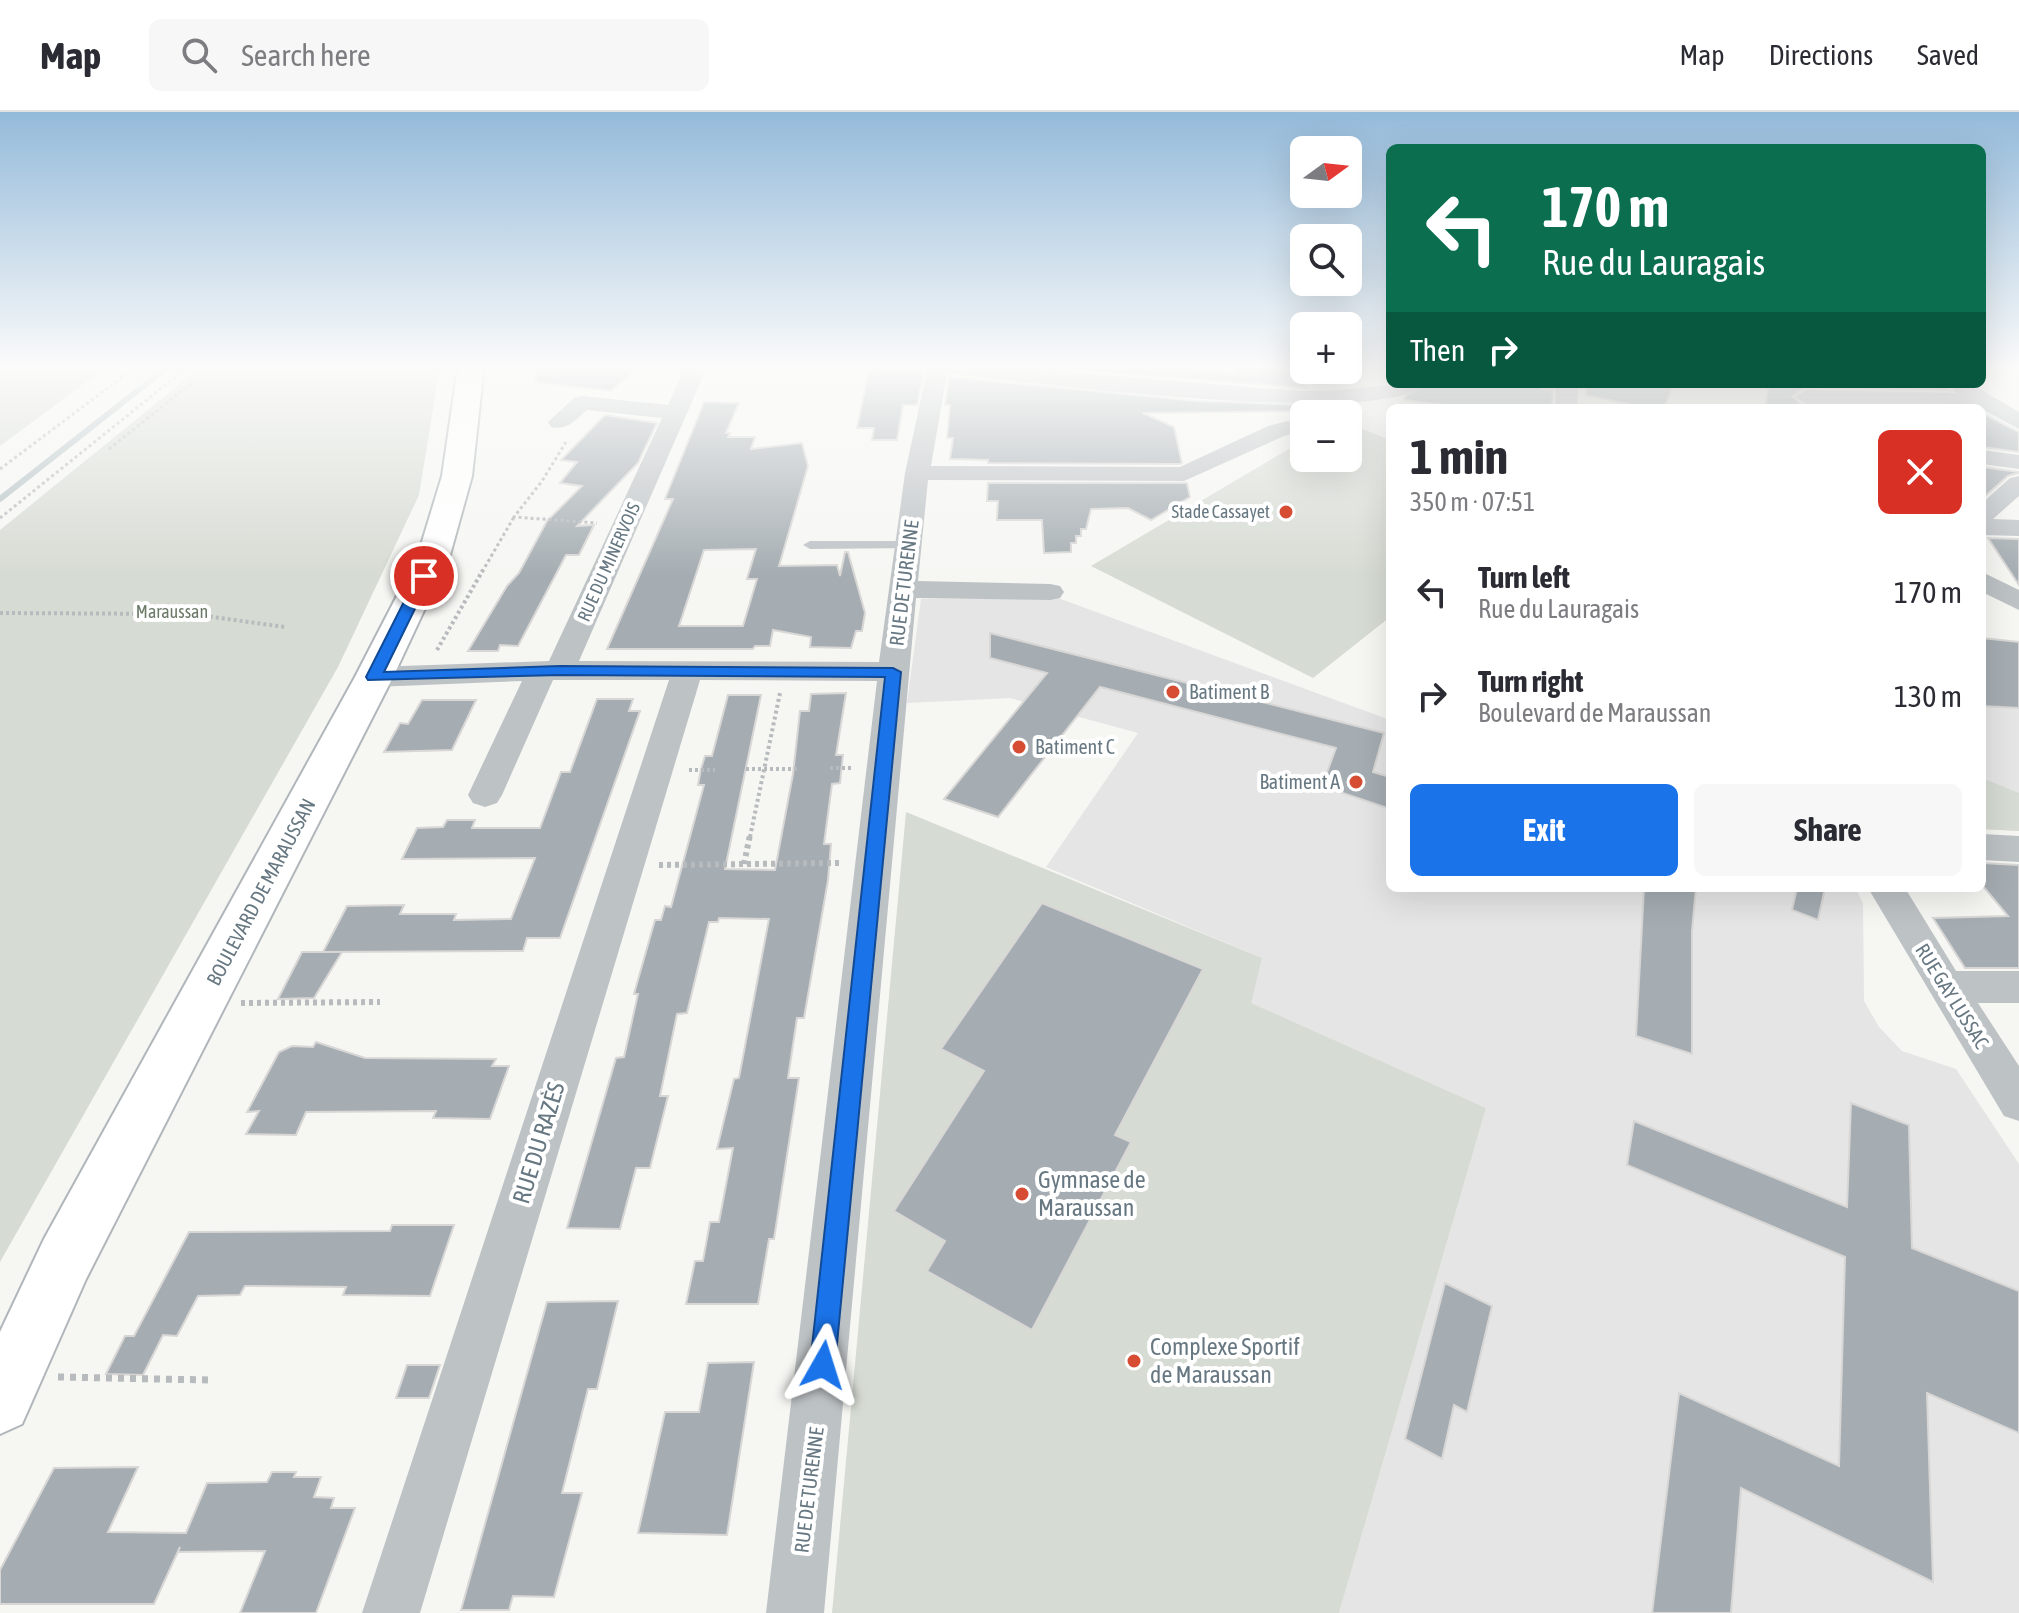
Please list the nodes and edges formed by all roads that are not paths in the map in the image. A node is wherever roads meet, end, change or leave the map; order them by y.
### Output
1 (449, 436) edge
2 (462, 436) edge
3 (665, 436) edge
4 (925, 436) edge
5 (1265, 436) edge
6 (1986, 458) edge
7 (2019, 462) edge
8 (917, 473) junction
9 (2019, 483) edge
10 (1986, 512) edge
11 (1986, 527) edge
12 (2019, 528) edge
13 (810, 545) dead end
14 (910, 545) junction
15 (1986, 582) edge
16 (903, 589) junction
17 (1050, 592) dead end
18 (2015, 599) edge
19 (550, 671) junction
20 (687, 672) junction
21 (893, 672) junction
22 (374, 677) junction
23 (485, 795) dead end
24 (1986, 847) edge
25 (2019, 849) edge
26 (1888, 892) edge
27 (1945, 987) junction
28 (2019, 987) edge
29 (2019, 1102) edge
30 (0, 1334) edge
31 (6, 1389) edge
32 (391, 1613) edge
33 (795, 1613) edge

1 - 30 main road, BOULEVARD DE MARAUSSAN
2 - 22 main road, BOULEVARD DE MARAUSSAN
3 - 19 street, RUE DU MINERVOIS
4 - 8 street, RUE DE TURENNE
5 - 8 street
6 - 7 street
8 - 14 street, RUE DE TURENNE
9 - 10 street
11 - 12 street
13 - 14 lane
14 - 16 street, RUE DE TURENNE
15 - 18 street
16 - 17 street
16 - 21 street, RUE DE TURENNE
19 - 20 street
19 - 22 street
19 - 23 street, RUE DU MINERVOIS
20 - 21 street
20 - 32 street, RUE DU RAZÈS
21 - 33 street, RUE DE TURENNE
22 - 31 main road, BOULEVARD DE MARAUSSAN
24 - 25 street
26 - 27 street, RUE GAY LUSSAC
27 - 28 street
27 - 29 street, RUE GAY LUSSAC

